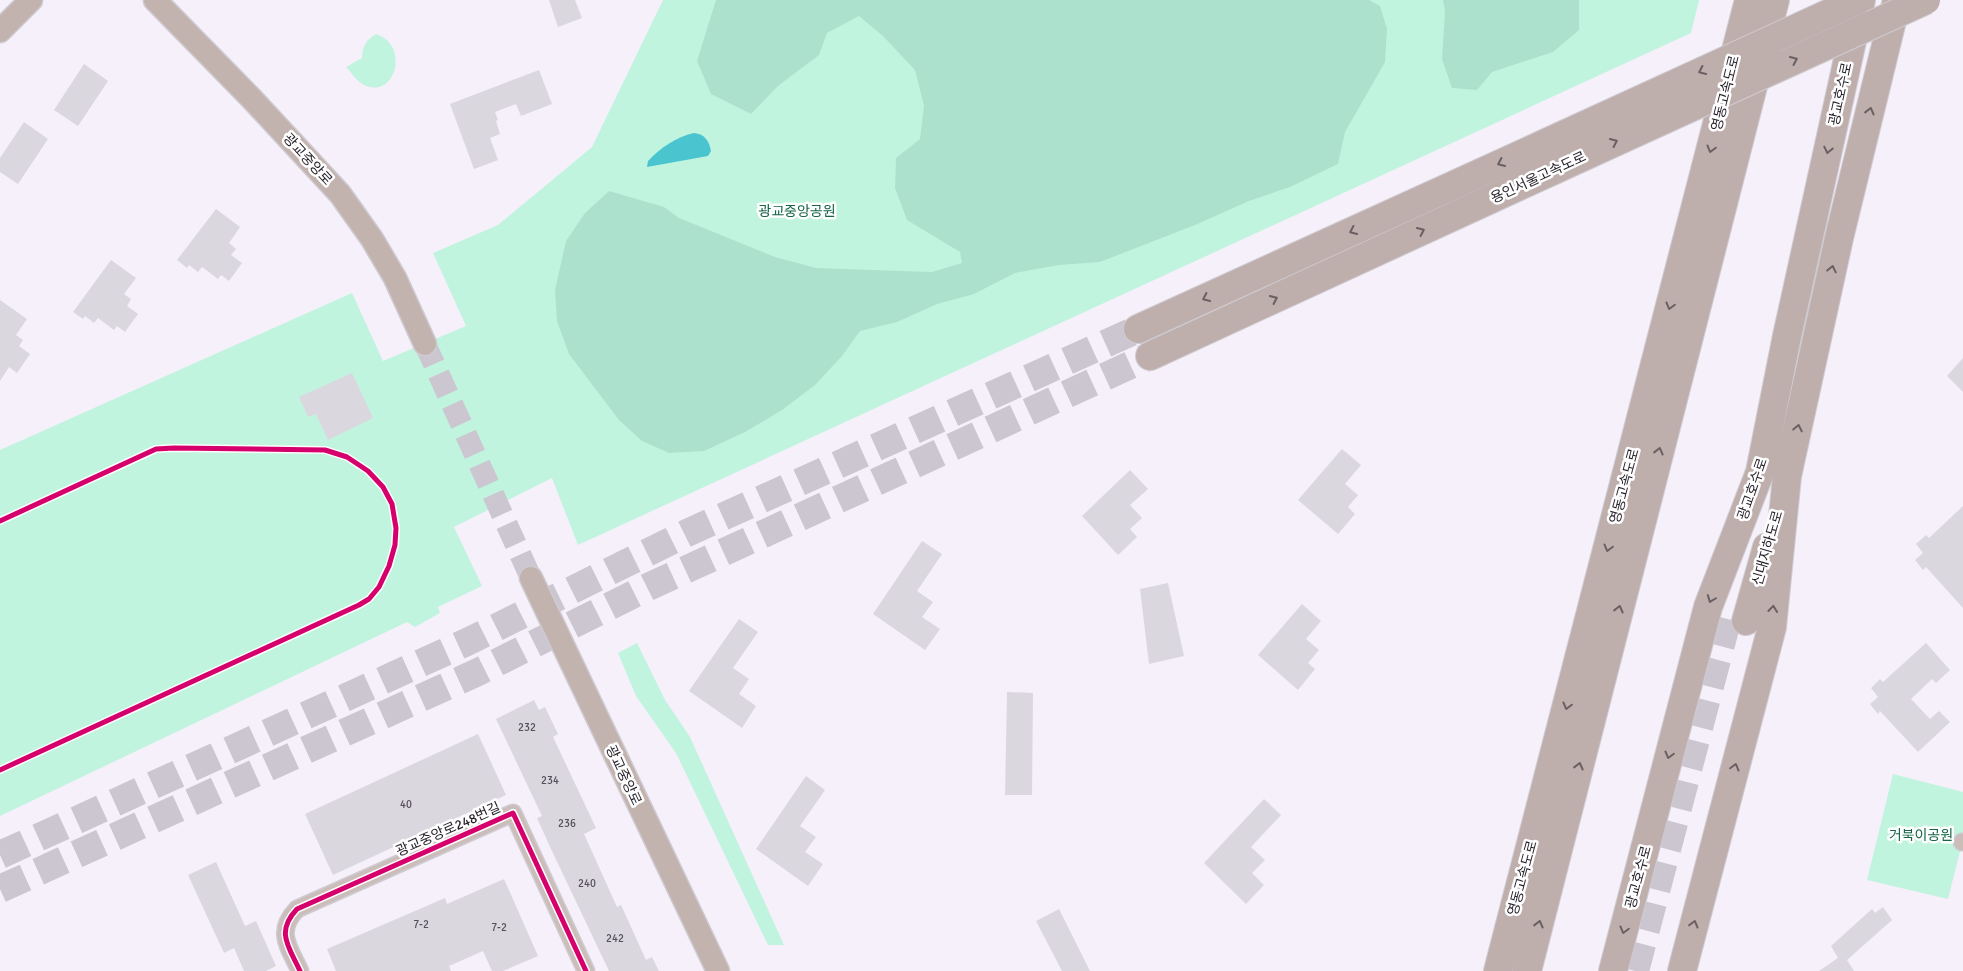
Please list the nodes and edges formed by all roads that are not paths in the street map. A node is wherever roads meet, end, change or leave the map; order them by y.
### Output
1 (31, 0) edge
2 (155, 0) edge
3 (1749, 0) edge
4 (1775, 0) edge
5 (1842, 0) edge
6 (1859, 0) edge
7 (1896, 0) edge
8 (1926, 0) edge
9 (0, 31) edge
10 (1138, 329) tunnel mouth
11 (1787, 336) junction
12 (425, 344) tunnel mouth
13 (1150, 356) tunnel mouth
14 (1760, 472) junction
15 (1787, 476) junction
16 (531, 578) tunnel mouth
17 (300, 971) edge
18 (586, 971) edge
19 (718, 971) edge
20 (1498, 971) edge
21 (1527, 971) edge
22 (1613, 971) edge
23 (1682, 971) edge

1 - 9 main road
2 - 12 main road, 광교중앙로
3 -> 20 highway, 영동고속도로
21 -> 4 highway, 영동고속도로
5 - 11 highway
6 -> 10 highway, 용인서울고속도로, bridge
6 -> 11 highway, 광교호수로
15 -> 7 highway, 광교호수로
13 -> 8 highway, 용인서울고속도로, bridge
11 - 14 highway, 광교호수로
14 - 15 highway, 신대지하도로
14 -> 22 highway, 광교호수로
23 -> 15 highway, 광교호수로
16 - 19 main road, 광교중앙로
17 - 18 street, 광교중앙로248번길

